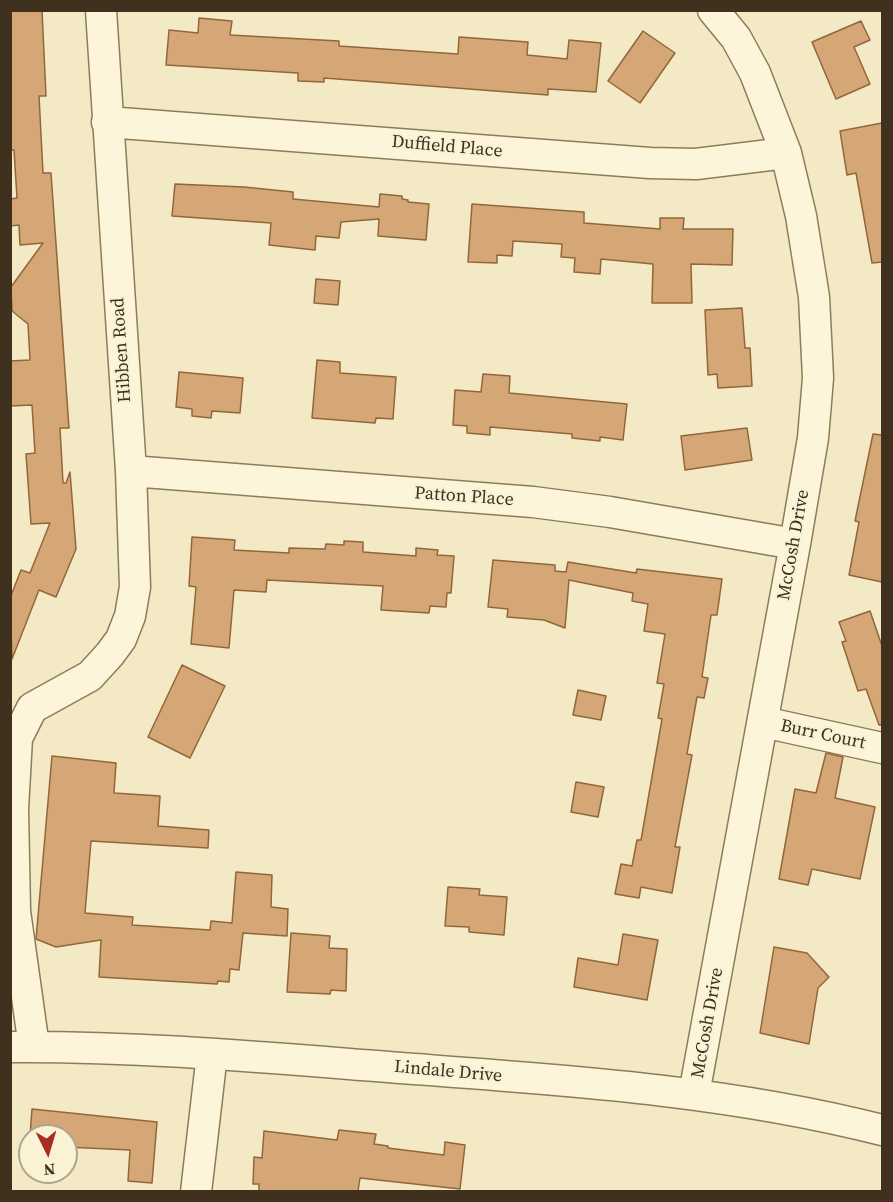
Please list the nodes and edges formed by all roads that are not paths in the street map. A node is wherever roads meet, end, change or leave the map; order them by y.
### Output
1 (101, 10) edge
2 (713, 10) edge
3 (106, 122) junction
4 (786, 153) junction
5 (131, 471) junction
6 (795, 544) junction
7 (763, 722) junction
8 (882, 748) edge
9 (12, 809) edge
10 (22, 1047) edge
11 (212, 1054) junction
12 (694, 1094) junction
13 (882, 1130) edge
14 (196, 1191) edge

1 - 3 street, Hibben Road
2 - 4 street, McCosh Drive
3 - 4 street, Duffield Place
3 - 5 street, Hibben Road
4 - 6 street, McCosh Drive
5 - 6 street, Patton Place
5 - 9 street, Hibben Road
6 - 7 street, McCosh Drive
7 - 8 street, Burr Court
7 - 12 street, McCosh Drive
9 - 10 street
10 - 11 street, Lindale Drive
11 - 12 street, Lindale Drive
11 - 14 street
12 - 13 street, Lindale Drive

